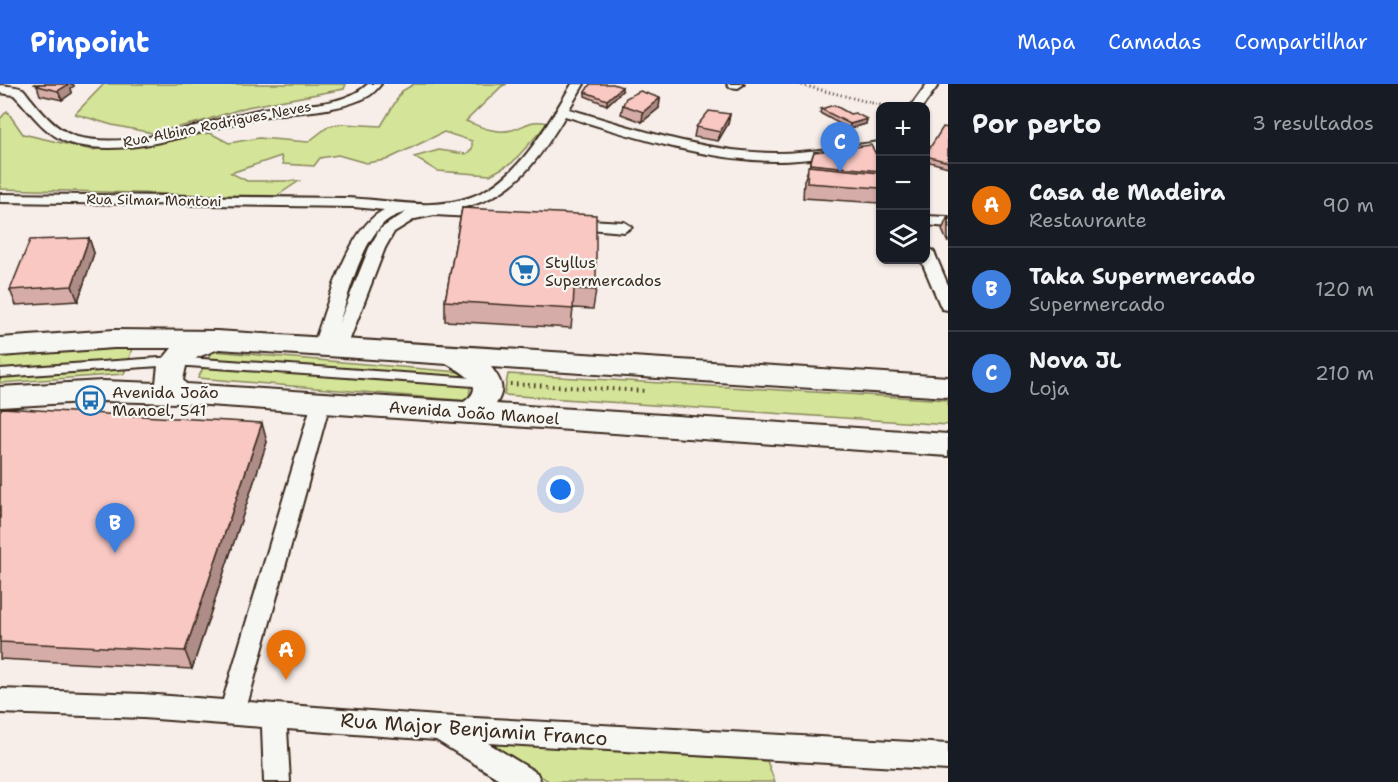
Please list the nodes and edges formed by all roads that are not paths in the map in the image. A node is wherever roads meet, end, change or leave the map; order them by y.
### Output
1 (375, 84) edge
2 (578, 84) edge
3 (733, 84) edge
4 (738, 84) edge
5 (933, 84) edge
6 (0, 89) edge
7 (920, 102) edge
8 (562, 111) junction
9 (876, 146) edge
10 (515, 173) junction
11 (487, 196) junction
12 (0, 198) edge
13 (309, 204) junction
14 (442, 210) junction
15 (410, 211) junction
16 (386, 214) junction
17 (493, 218) junction
18 (930, 221) edge
19 (948, 222) edge
20 (552, 223) edge
21 (624, 227) dead end
22 (930, 262) edge
23 (948, 305) edge
24 (217, 340) junction
25 (0, 347) edge
26 (330, 347) junction
27 (454, 355) junction
28 (174, 361) junction
29 (0, 373) edge
30 (488, 383) junction
31 (948, 387) edge
32 (178, 393) junction
33 (0, 397) edge
34 (321, 403) junction
35 (467, 413) junction
36 (948, 445) edge
37 (0, 701) edge
38 (232, 714) junction
39 (274, 716) junction
40 (438, 728) junction
41 (948, 758) edge
42 (278, 782) edge
43 (528, 782) edge

1 - 6 street, Rua Albino Rodrigues Neves
2 - 8 street
3 - 4 street
5 - 7 street
8 - 9 street
8 - 10 street
10 - 11 street
10 - 15 street
11 - 14 street
11 - 17 street
12 - 13 street, Rua Silmar Montoni
13 - 15 street, Rua Silmar Montoni
13 - 16 street, Rua Silmar Montoni
14 - 15 street, Rua Silmar Montoni
14 - 17 street, Rua Silmar Montoni
15 - 16 street
15 - 17 street
15 - 26 street
16 - 26 street
18 - 19 street
20 - 21 street
22 - 23 street
24 - 25 main road
24 - 26 main road
24 - 28 main road
26 - 27 main road
27 - 30 main road
27 - 31 main road
28 - 29 street
28 - 30 street
28 - 32 main road
30 - 35 main road
32 - 33 main road, Avenida João Manoel
32 - 34 main road, Avenida João Manoel
34 - 35 main road, Avenida João Manoel
34 - 38 street
35 - 36 main road, Avenida João Manoel
37 - 38 street, Rua Major Benjamin Franco
38 - 39 street, Rua Major Benjamin Franco
39 - 40 street, Rua Major Benjamin Franco
39 - 42 street
40 - 41 street, Rua Major Benjamin Franco
40 - 43 street

